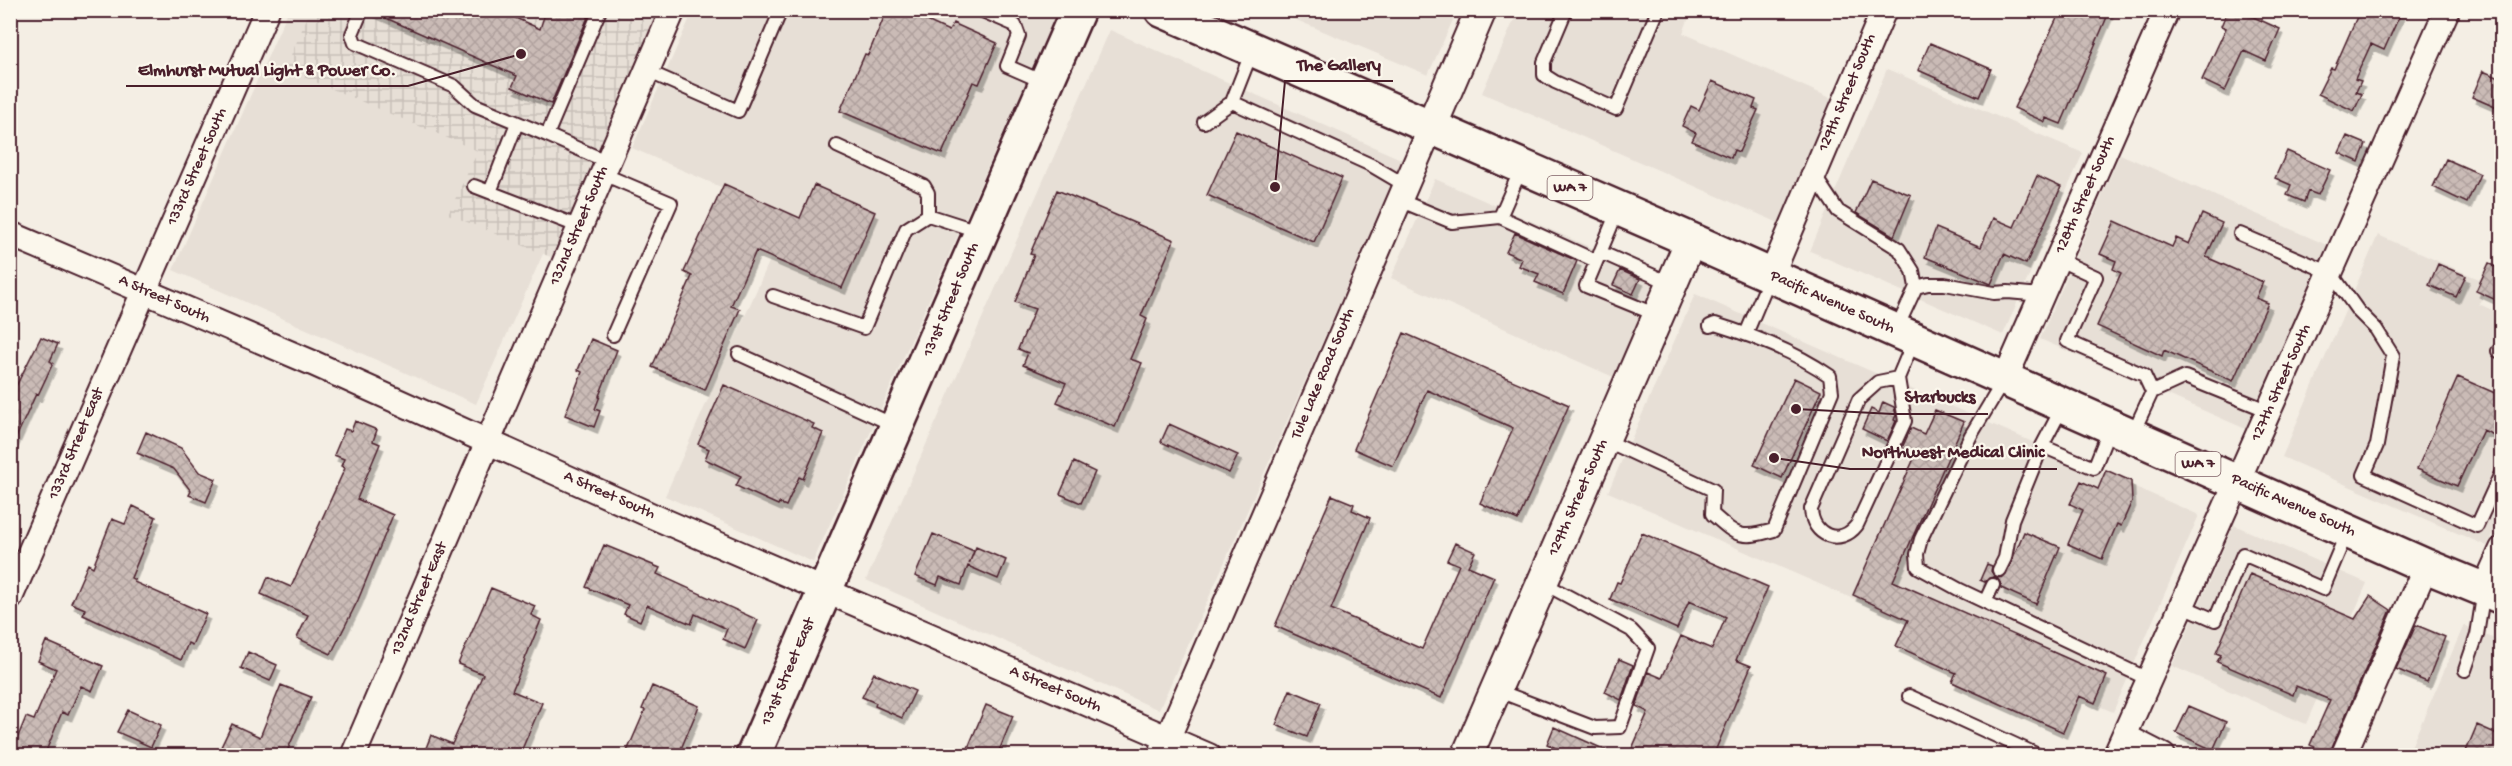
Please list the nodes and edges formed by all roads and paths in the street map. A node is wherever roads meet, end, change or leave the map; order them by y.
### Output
1 (267, 10) edge
2 (362, 10) edge
3 (600, 10) edge
4 (673, 10) edge
5 (781, 10) edge
6 (980, 10) edge
7 (1078, 10) edge
8 (1161, 10) edge
9 (1481, 10) edge
10 (1566, 10) edge
11 (1658, 10) edge
12 (1884, 10) edge
13 (2167, 10) edge
14 (2448, 10) edge
15 (1252, 50) junction
16 (647, 71) junction
17 (1046, 84) junction
18 (1232, 102) junction
19 (1204, 122) dead end
20 (517, 123) junction
21 (1431, 127) junction
22 (547, 135) junction
23 (837, 146) dead end
24 (1522, 167) junction
25 (605, 168) junction
26 (1814, 174) junction
27 (474, 186) dead end
28 (490, 192) junction
29 (1402, 193) junction
30 (1619, 208) junction
31 (928, 215) junction
32 (1500, 217) junction
33 (580, 227) junction
34 (982, 232) junction
35 (10, 234) edge
36 (2240, 234) dead end
37 (1691, 240) junction
38 (1598, 256) junction
39 (2057, 259) junction
40 (2331, 273) junction
41 (1771, 276) junction
42 (1672, 284) junction
43 (1916, 287) junction
44 (144, 290) junction
45 (2041, 295) junction
46 (773, 296) dead end
47 (1658, 315) junction
48 (1710, 326) dead end
49 (1746, 334) junction
50 (613, 335) dead end
51 (1905, 335) junction
52 (739, 354) dead end
53 (1898, 378) junction
54 (2005, 379) junction
55 (2152, 392) junction
56 (2063, 405) junction
57 (2270, 411) junction
58 (897, 427) junction
59 (2122, 431) junction
60 (1604, 439) junction
61 (488, 442) junction
62 (2042, 446) junction
63 (2502, 471) edge
64 (2236, 481) junction
65 (2348, 531) junction
66 (2502, 549) edge
67 (2426, 566) junction
68 (2000, 570) dead end
69 (1542, 583) junction
70 (1993, 585) dead end
71 (824, 589) junction
72 (2493, 593) edge
73 (10, 598) edge
74 (1985, 602) junction
75 (2183, 606) junction
76 (2465, 670) dead end
77 (2150, 680) junction
78 (1496, 690) junction
79 (1909, 696) dead end
80 (2120, 746) edge
81 (1164, 747) edge
82 (353, 756) edge
83 (753, 756) edge
84 (1209, 756) edge
85 (1467, 756) edge
86 (2040, 756) edge
87 (2163, 756) edge
88 (2343, 756) edge

1 - 44 street, 133rd Street South
2 - 20 lane
3 - 22 lane
4 - 16 street, 132nd Street South
5 - 16 lane
6 - 17 lane
7 - 17 main road, 131st Street South
8 - 15 main road, Pacific Avenue South / WA 7
9 - 21 street, Tule Lake Road South
10 - 11 lane
12 - 26 street, 129th Street South
13 - 39 street, 128th Street South
14 - 40 street, 127th Street South
15 - 18 lane
15 - 21 main road, Pacific Avenue South / WA 7
16 - 25 street, 132nd Street South
17 - 34 main road, 131st Street South
18 - 19 lane
18 - 29 lane
20 - 22 lane
20 - 28 lane
21 - 24 main road, Pacific Avenue South / WA 7
21 - 29 street, Tule Lake Road South
22 - 25 lane
23 - 31 lane
24 - 30 main road, Pacific Avenue South / WA 7
24 - 32 lane
25 - 33 street, 132nd Street South
25 - 50 lane
26 - 41 street, 129th Street South
26 - 43 lane
27 - 28 lane
28 - 33 lane
29 - 32 lane
29 - 81 street, Tule Lake Road South
30 - 37 main road, Pacific Avenue South / WA 7
30 - 38 lane
31 - 34 lane
31 - 46 lane
32 - 38 lane
33 - 61 street, 132nd Street South
34 - 58 main road, 131st Street South
35 - 44 street, A Street South
36 - 40 lane
37 - 41 main road, Pacific Avenue South / WA 7
37 - 42 street, 129th Street South
38 - 42 lane
38 - 47 lane
39 - 45 street, 128th Street South
39 - 55 lane
40 - 57 street, 127th Street South
40 - 63 lane
41 - 49 lane
41 - 51 main road, Pacific Avenue South / WA 7
42 - 47 street, 129th Street South
43 - 45 lane
43 - 51 lane
44 - 61 street, A Street South
44 - 73 street, 133rd Street East
45 - 54 street, 128th Street South
47 - 60 street, 129th Street South
48 - 49 lane
49 - 60 lane
51 - 53 lane
51 - 54 main road, Pacific Avenue South / WA 7
52 - 58 lane
53 - 53 lane
54 - 56 main road, Pacific Avenue South / WA 7
54 - 74 lane
55 - 57 lane
55 - 59 lane
56 - 59 main road, Pacific Avenue South / WA 7
56 - 62 lane
57 - 64 street, 127th Street South
58 - 71 main road, 131st Street South
59 - 62 lane
59 - 64 main road, Pacific Avenue South / WA 7
60 - 69 street, 129th Street South
61 - 71 street, A Street South
61 - 82 street, 132nd Street East
62 - 68 lane
64 - 65 main road, Pacific Avenue South / WA 7
64 - 75 street, 127th Street South
65 - 67 main road, Pacific Avenue South / WA 7
65 - 75 lane
66 - 72 street
67 - 72 main road, Pacific Avenue South / WA 7
67 - 88 street
69 - 78 street, 129th Street South
69 - 78 lane
70 - 74 lane
71 - 81 street, A Street South
71 - 83 main road, 131st Street East
72 - 76 lane
74 - 77 lane
75 - 77 street, 127th Street South
77 - 80 street, 127th Street South
78 - 85 street, 129th Street South
79 - 86 lane
80 - 87 street
81 - 84 street, A Street South

